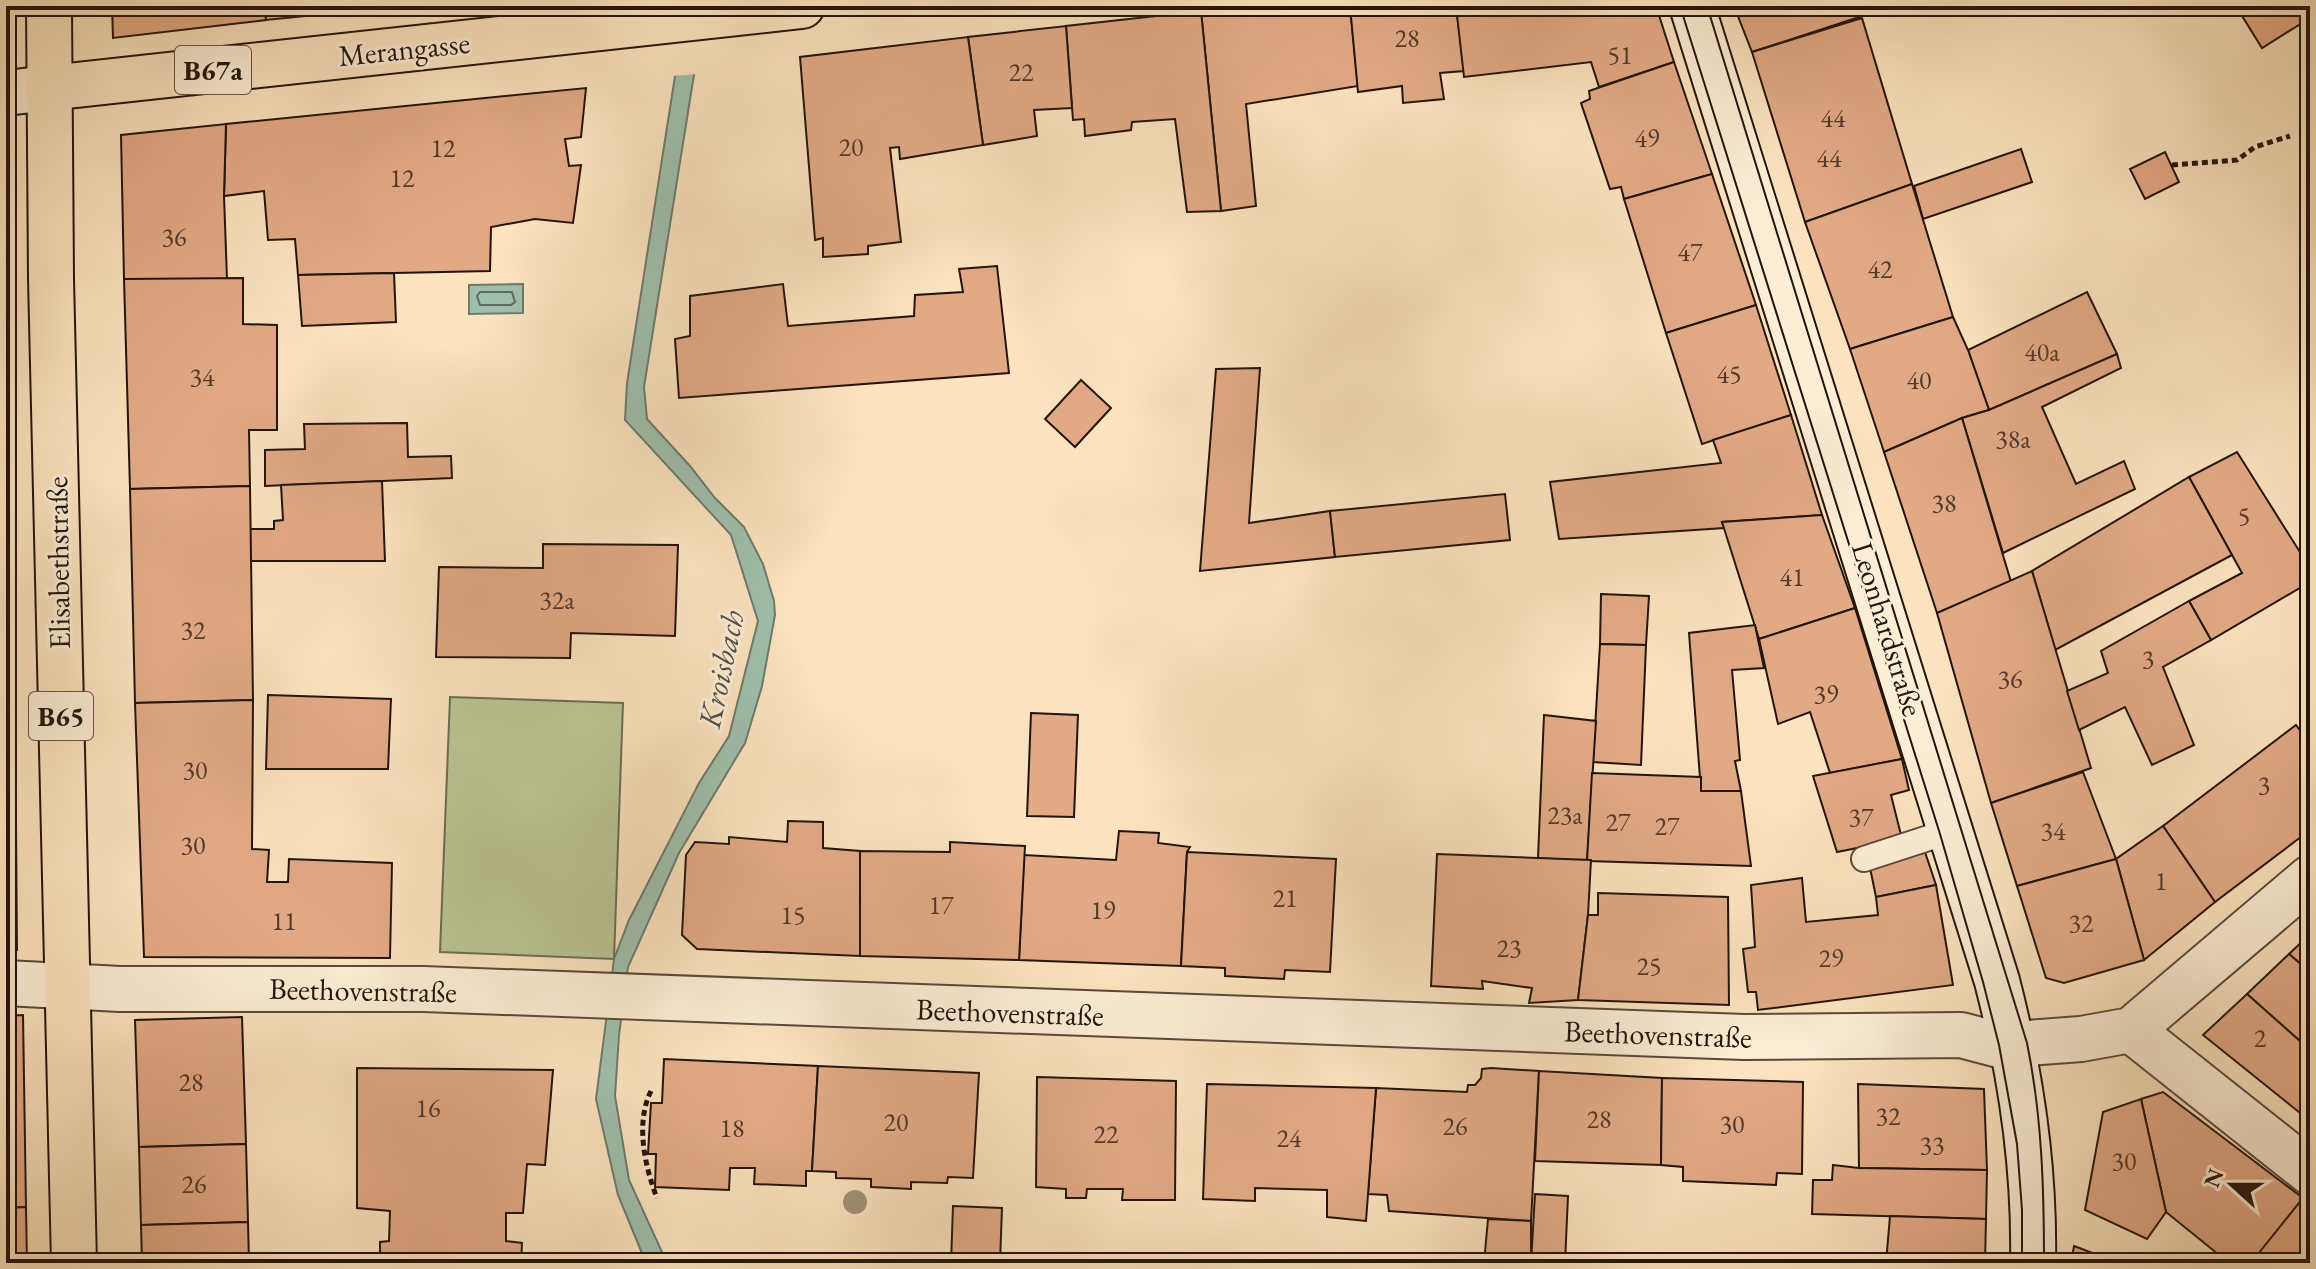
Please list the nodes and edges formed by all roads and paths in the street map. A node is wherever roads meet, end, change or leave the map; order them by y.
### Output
1 (49, 6) edge
2 (802, 6) edge
3 (1692, 6) edge
4 (49, 88) junction
5 (6, 93) edge
6 (2290, 136) dead end
7 (2172, 165) dead end
8 (1950, 831) junction
9 (1864, 859) dead end
10 (2310, 878) edge
11 (6, 983) edge
12 (67, 985) junction
13 (2131, 1030) junction
14 (2013, 1044) junction
15 (651, 1091) dead end
16 (2310, 1172) edge
17 (657, 1198) dead end
18 (74, 1263) edge
19 (2033, 1263) edge

1 - 4 main road, Elisabethstraße / B65
2 - 4 main road, Merangasse / B67a
3 - 8 street, Leonhardstraße
4 - 5 street, Merangasse
4 - 12 main road, Elisabethstraße / B65
6 - 7 path
8 - 9 lane
8 - 14 street, Leonhardstraße
10 - 13 street
11 - 12 street, Beethovenstraße
12 - 14 street, Beethovenstraße
12 - 18 main road, Elisabethstraße / B65
13 - 14 street, Beethovenstraße
13 - 16 street
14 - 19 street, Leonhardstraße
15 - 17 path

